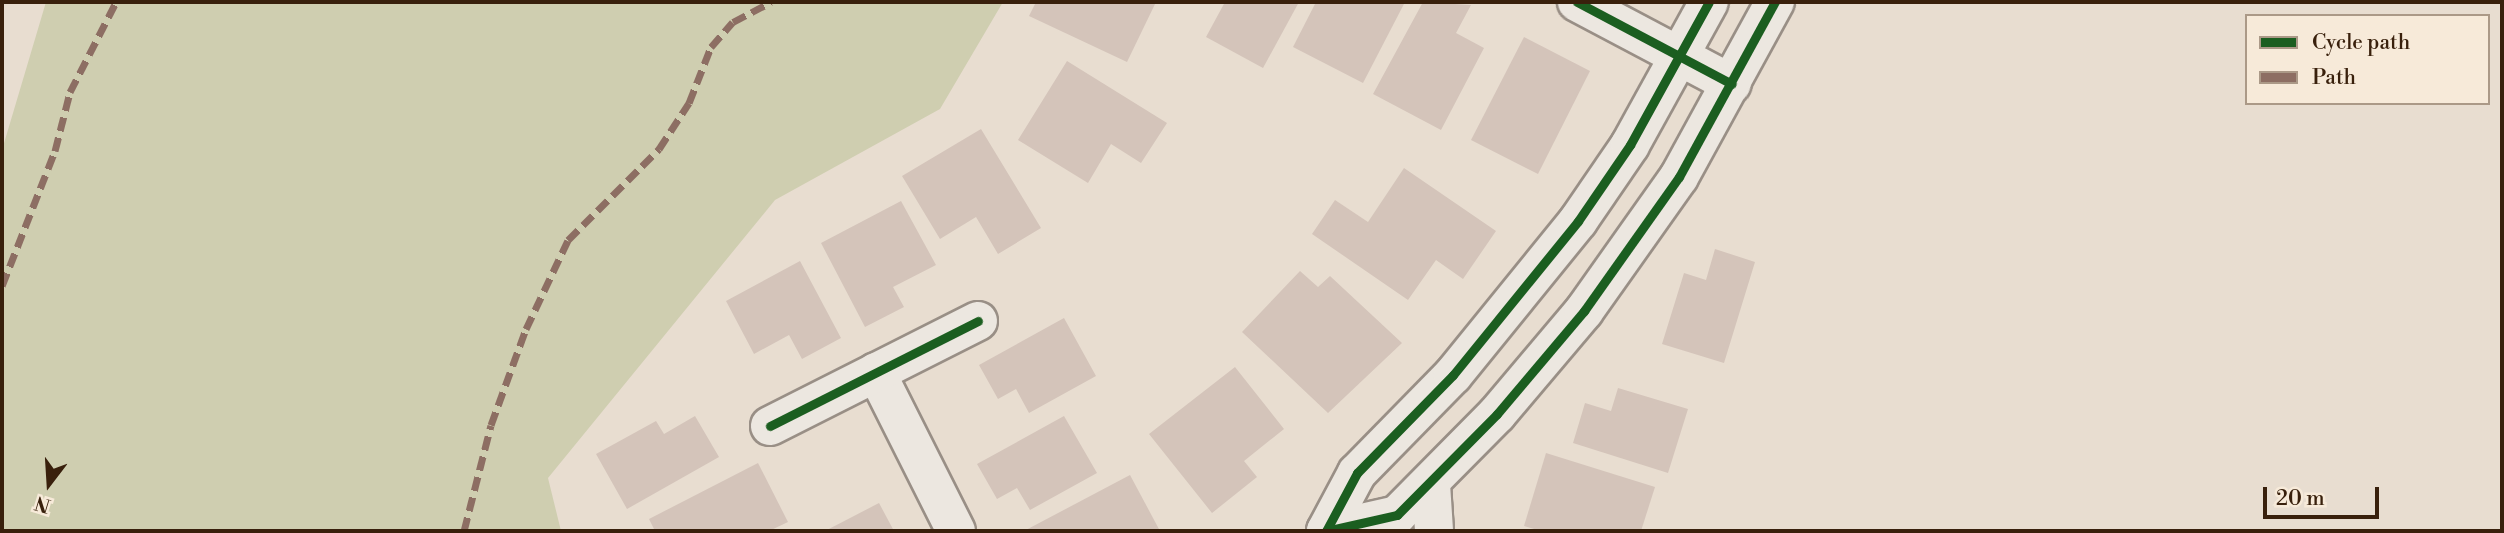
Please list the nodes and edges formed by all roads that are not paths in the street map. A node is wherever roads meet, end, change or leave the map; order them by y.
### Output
1 (1577, 2) edge
2 (1709, 2) edge
3 (1775, 2) edge
4 (1680, 57) junction
5 (1732, 84) junction
6 (978, 321) dead end
7 (876, 372) junction
8 (770, 426) dead end
9 (1431, 484) junction
10 (956, 531) edge
11 (1326, 531) edge
12 (1434, 531) edge

1 - 4 street
2 - 4 street
3 - 5 street
4 - 5 street
4 - 11 street
5 - 9 street
6 - 7 street
7 - 8 street
7 - 10 street
9 - 11 street
9 - 12 street

